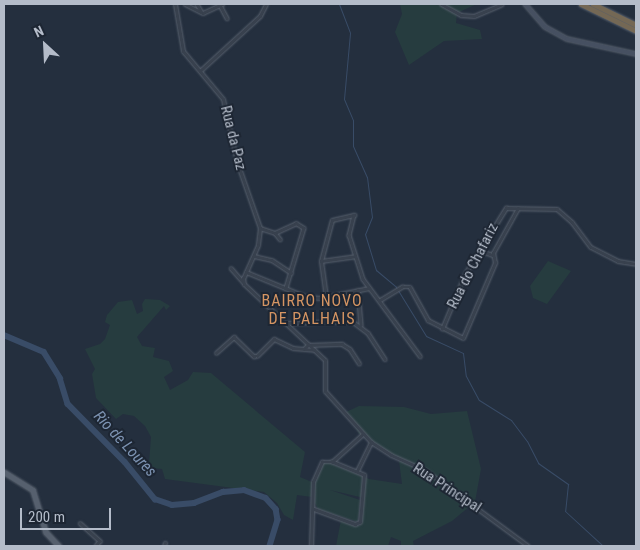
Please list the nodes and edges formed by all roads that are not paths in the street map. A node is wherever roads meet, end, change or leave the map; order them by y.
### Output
1 (176, 4) edge
2 (185, 4) edge
3 (197, 4) edge
4 (221, 4) edge
5 (266, 4) edge
6 (441, 4) edge
7 (502, 4) edge
8 (525, 4) edge
9 (581, 4) edge
10 (593, 4) edge
11 (203, 13) junction
12 (227, 18) dead end
13 (636, 25) edge
14 (636, 31) edge
15 (636, 54) edge
16 (200, 71) junction
17 (518, 208) junction
18 (260, 228) junction
19 (275, 233) junction
20 (280, 239) dead end
21 (479, 250) junction
22 (254, 256) junction
23 (355, 256) junction
24 (493, 256) junction
25 (321, 261) junction
26 (636, 264) edge
27 (231, 268) dead end
28 (246, 272) junction
29 (291, 273) junction
30 (243, 282) junction
31 (286, 288) junction
32 (369, 288) junction
33 (358, 290) junction
34 (326, 297) junction
35 (380, 300) junction
36 (361, 318) junction
37 (352, 321) junction
38 (284, 323) junction
39 (361, 325) junction
40 (442, 328) junction
41 (308, 344) junction
42 (304, 349) junction
43 (314, 350) junction
44 (216, 353) dead end
45 (420, 356) dead end
46 (385, 359) dead end
47 (359, 363) dead end
48 (363, 434) junction
49 (371, 442) junction
50 (332, 462) junction
51 (357, 471) junction
52 (4, 472) edge
53 (314, 509) junction
54 (80, 523) dead end
55 (59, 546) edge
56 (96, 546) edge
57 (311, 546) edge
58 (528, 546) edge

1 - 16 street, Rua da Paz
2 - 11 street
3 - 11 street
4 - 11 street
4 - 12 street
5 - 16 street
6 - 7 street
8 - 15 main road
9 - 14 highway
10 - 13 highway
16 - 18 street, Rua da Paz
17 - 21 street, Rua do Chafariz
17 - 24 street
17 - 26 street, Rua do Chafariz
18 - 19 street
18 - 22 street
19 - 20 street
19 - 29 street
21 - 24 street
21 - 40 street, Rua do Chafariz
22 - 28 street
22 - 29 street
23 - 25 street
23 - 25 street
23 - 32 street
24 - 40 street
25 - 34 street
27 - 30 street
28 - 30 street
28 - 31 street
29 - 31 street
30 - 38 street, Rua Principal
31 - 34 street
32 - 33 street
32 - 35 street
33 - 34 street
33 - 36 street
35 - 40 street
35 - 45 street
36 - 37 street
36 - 39 street
37 - 38 street
37 - 39 street
38 - 41 street, Rua Principal
39 - 46 street
41 - 42 street
41 - 43 street, Rua Principal
41 - 47 street
42 - 43 street
42 - 44 street
43 - 48 street, Rua Principal
48 - 49 street, Rua Principal
48 - 50 street
49 - 51 street
49 - 58 street, Rua Principal
50 - 51 street
50 - 53 street
51 - 53 street
52 - 55 main road
53 - 57 street
54 - 56 street

